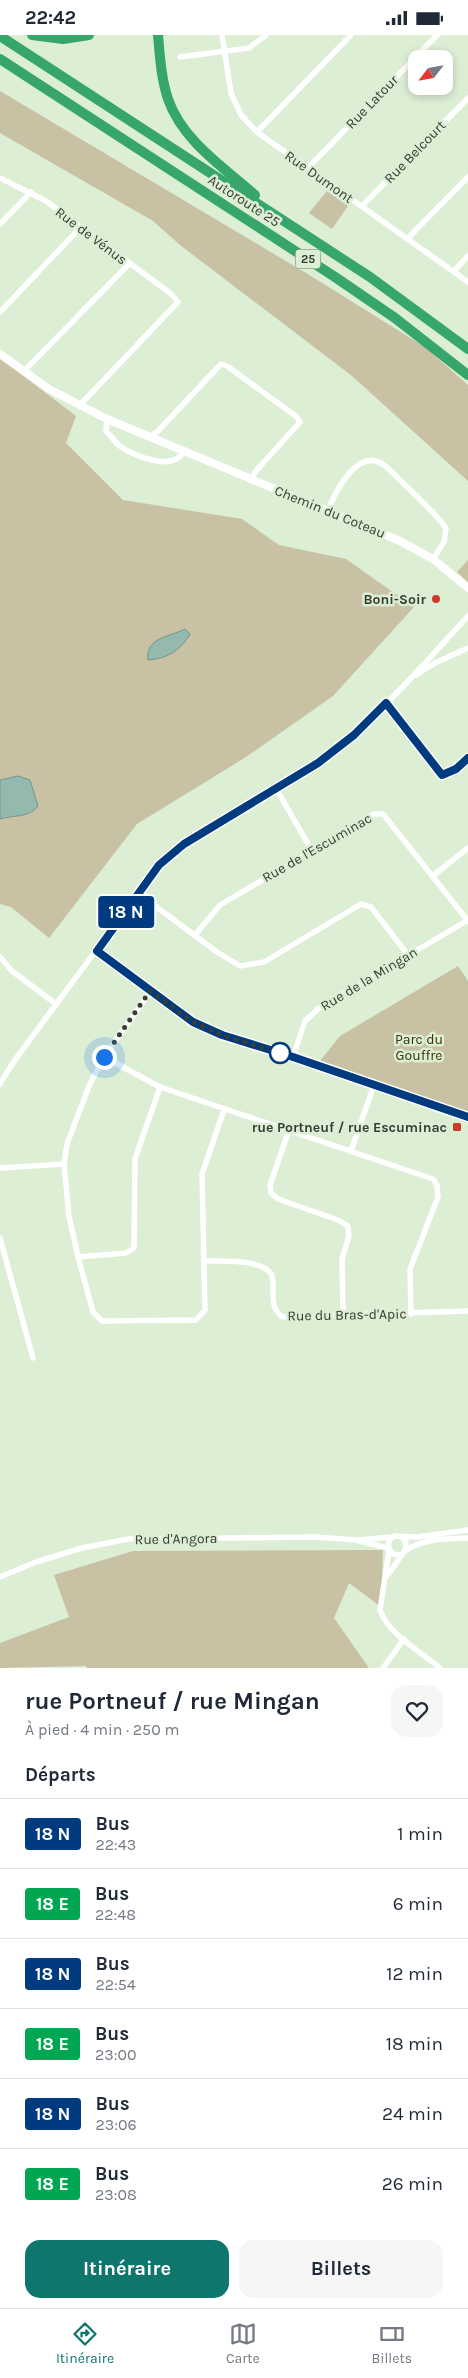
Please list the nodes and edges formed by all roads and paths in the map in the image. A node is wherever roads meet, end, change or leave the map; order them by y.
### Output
1 (32, 35) edge
2 (89, 35) edge
3 (158, 35) edge
4 (222, 35) edge
5 (266, 35) edge
6 (351, 35) edge
7 (437, 35) edge
8 (0, 36) edge
9 (225, 51) junction
10 (180, 57) dead end
11 (0, 59) edge
12 (0, 66) edge
13 (50, 91) junction
14 (468, 98) edge
15 (257, 132) junction
16 (307, 169) junction
17 (468, 177) edge
18 (0, 178) edge
19 (31, 192) junction
20 (362, 207) junction
21 (288, 223) junction
22 (0, 224) edge
23 (80, 228) junction
24 (407, 239) junction
25 (468, 257) edge
26 (129, 264) junction
27 (454, 271) junction
28 (468, 282) edge
29 (0, 312) edge
30 (468, 349) edge
31 (0, 354) edge
32 (24, 371) junction
33 (468, 375) edge
34 (79, 406) junction
35 (107, 419) junction
36 (149, 437) junction
37 (183, 452) junction
38 (251, 481) junction
39 (328, 510) junction
40 (433, 559) junction
41 (468, 588) edge
42 (468, 616) edge
43 (468, 649) edge
44 (408, 681) junction
45 (386, 703) junction
46 (468, 758) edge
47 (277, 790) junction
48 (468, 848) edge
49 (312, 851) junction
50 (434, 875) junction
51 (139, 894) junction
52 (468, 921) edge
53 (195, 935) junction
54 (97, 951) junction
55 (408, 955) junction
56 (0, 957) edge
57 (150, 991) junction
58 (56, 1005) junction
59 (104, 1057) junction
60 (293, 1057) junction
61 (0, 1084) edge
62 (374, 1085) junction
63 (160, 1087) junction
64 (224, 1110) junction
65 (468, 1117) edge
66 (289, 1130) junction
67 (351, 1151) junction
68 (64, 1164) junction
69 (0, 1168) edge
70 (0, 1238) edge
71 (78, 1257) junction
72 (204, 1261) junction
73 (468, 1311) edge
74 (411, 1314) junction
75 (343, 1315) junction
76 (33, 1358) dead end
77 (468, 1530) edge
78 (392, 1537) junction
79 (402, 1537) junction
80 (468, 1538) edge
81 (357, 1540) junction
82 (389, 1550) junction
83 (404, 1552) junction
84 (0, 1577) edge
85 (386, 1577) junction
86 (404, 1639) junction
87 (383, 1668) edge
88 (440, 1668) edge

1 - 2 highway
3 - 21 highway
4 - 9 street, Rue Dumont
5 - 9 street
6 - 15 street
7 - 16 street, Rue Latour
8 - 21 highway, Autoroute 25 / 25
9 - 10 street
9 - 15 street, Rue Dumont
11 - 13 highway, Autoroute 25 / 25
12 - 13 highway
13 - 33 highway, Autoroute 25 / 25
14 - 20 street, Rue Belcourt
15 - 16 street, Rue Dumont
16 - 20 street, Rue Dumont
17 - 24 street
18 - 19 street, Rue de Vénus
19 - 22 street
19 - 23 street, Rue de Vénus
20 - 24 street, Rue Dumont
21 - 30 highway, Autoroute 25 / 25
23 - 26 street, Rue de Vénus
23 - 29 street
24 - 27 street, Rue Dumont
25 - 27 street
26 - 32 street
26 - 34 street, Rue de Vénus
27 - 28 street, Rue Dumont
31 - 32 street, Chemin du Coteau
32 - 34 street, Chemin du Coteau
34 - 35 street, Chemin du Coteau
35 - 36 street, Chemin du Coteau
35 - 37 street
36 - 37 street, Chemin du Coteau
36 - 38 street
37 - 38 street, Chemin du Coteau
38 - 39 street, Chemin du Coteau
39 - 40 street, Chemin du Coteau
39 - 40 street
40 - 41 street, Chemin du Coteau
42 - 44 street
43 - 44 street
44 - 45 street
45 - 46 street
45 - 47 street
47 - 49 street
47 - 51 street
48 - 50 street
49 - 50 street, Rue de l'Escuminac
49 - 53 street, Rue de l'Escuminac
50 - 52 street, Rue de l'Escuminac
51 - 53 street
51 - 54 street
52 - 55 street, Rue de la Mingan
53 - 55 street
54 - 57 street
54 - 58 street
55 - 60 street, Rue de la Mingan
56 - 58 street
57 - 59 street
57 - 60 street
58 - 61 street
59 - 63 street
59 - 68 street
60 - 62 street
62 - 65 street
62 - 67 street
63 - 64 street
63 - 71 street
64 - 66 street
64 - 72 street
66 - 67 street
66 - 75 street
67 - 74 street
68 - 69 street
68 - 71 street
70 - 76 street
71 - 72 street
72 - 75 street, Rue du Bras-d'Apic
73 - 74 street, Rue du Bras-d'Apic
74 - 75 street, Rue du Bras-d'Apic
77 - 79 street
78 - 79 street
78 - 81 street, Rue d'Angora
78 - 82 street
79 - 83 street
80 - 83 street
81 - 82 street, Rue d'Angora
81 - 84 street, Rue d'Angora
82 - 83 street
82 - 85 street
83 - 85 street
85 - 86 street
86 - 87 street
86 - 88 street

